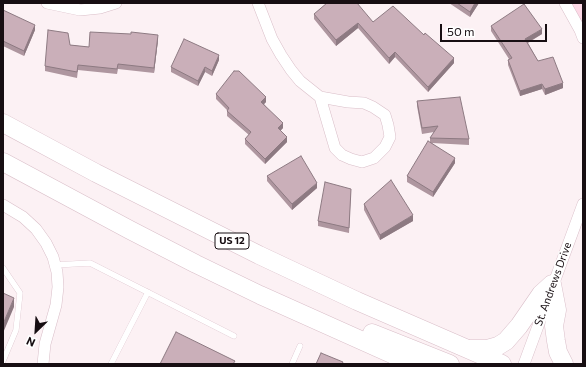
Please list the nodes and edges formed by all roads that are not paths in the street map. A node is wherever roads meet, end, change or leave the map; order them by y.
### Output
1 (47, 3) edge
2 (116, 3) edge
3 (258, 3) edge
4 (565, 3) edge
5 (583, 38) edge
6 (320, 97) junction
7 (3, 123) edge
8 (3, 162) edge
9 (583, 204) edge
10 (3, 205) edge
11 (55, 265) junction
12 (3, 268) edge
13 (552, 284) junction
14 (148, 292) junction
15 (260, 295) junction
16 (234, 336) dead end
17 (300, 346) dead end
18 (466, 349) junction
19 (3, 361) edge
20 (43, 364) edge
21 (111, 364) edge
22 (292, 364) edge
23 (414, 364) edge
24 (450, 364) edge
25 (502, 364) edge
26 (524, 364) edge
27 (564, 364) edge

1 - 2 street
3 - 6 street
4 - 5 street
6 - 6 street
7 - 18 main road, US 12
8 - 15 main road
9 - 13 street, St. Andrews Drive
10 - 11 street
11 - 14 lane
11 - 20 street
12 - 19 lane
13 - 18 main road
13 - 26 street, St. Andrews Drive
13 - 27 main road
14 - 16 lane
14 - 21 lane
15 - 23 main road
15 - 24 main road
17 - 22 lane
18 - 25 main road, US 12

